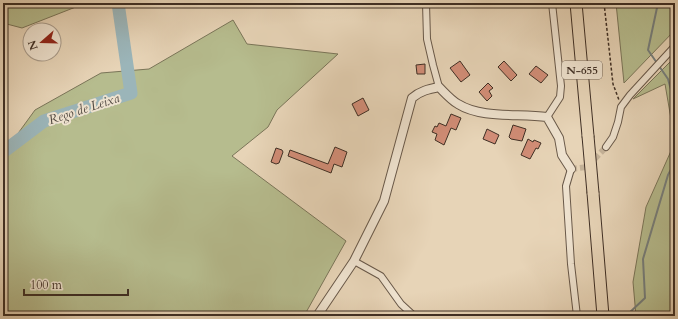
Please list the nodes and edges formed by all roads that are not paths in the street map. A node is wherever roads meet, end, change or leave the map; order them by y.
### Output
1 (426, 3) edge
2 (552, 3) edge
3 (576, 3) edge
4 (675, 46) edge
5 (440, 87) junction
6 (547, 117) junction
7 (606, 147) tunnel mouth
8 (571, 169) joint
9 (354, 261) junction
10 (318, 316) edge
11 (414, 316) edge
12 (577, 316) edge
13 (603, 316) edge

1 - 5 street
2 - 6 street
3 - 13 highway, N-655, bridge
4 - 7 street
5 - 6 street
5 - 9 street
6 - 8 street
8 - 12 street
9 - 10 street
9 - 11 street

